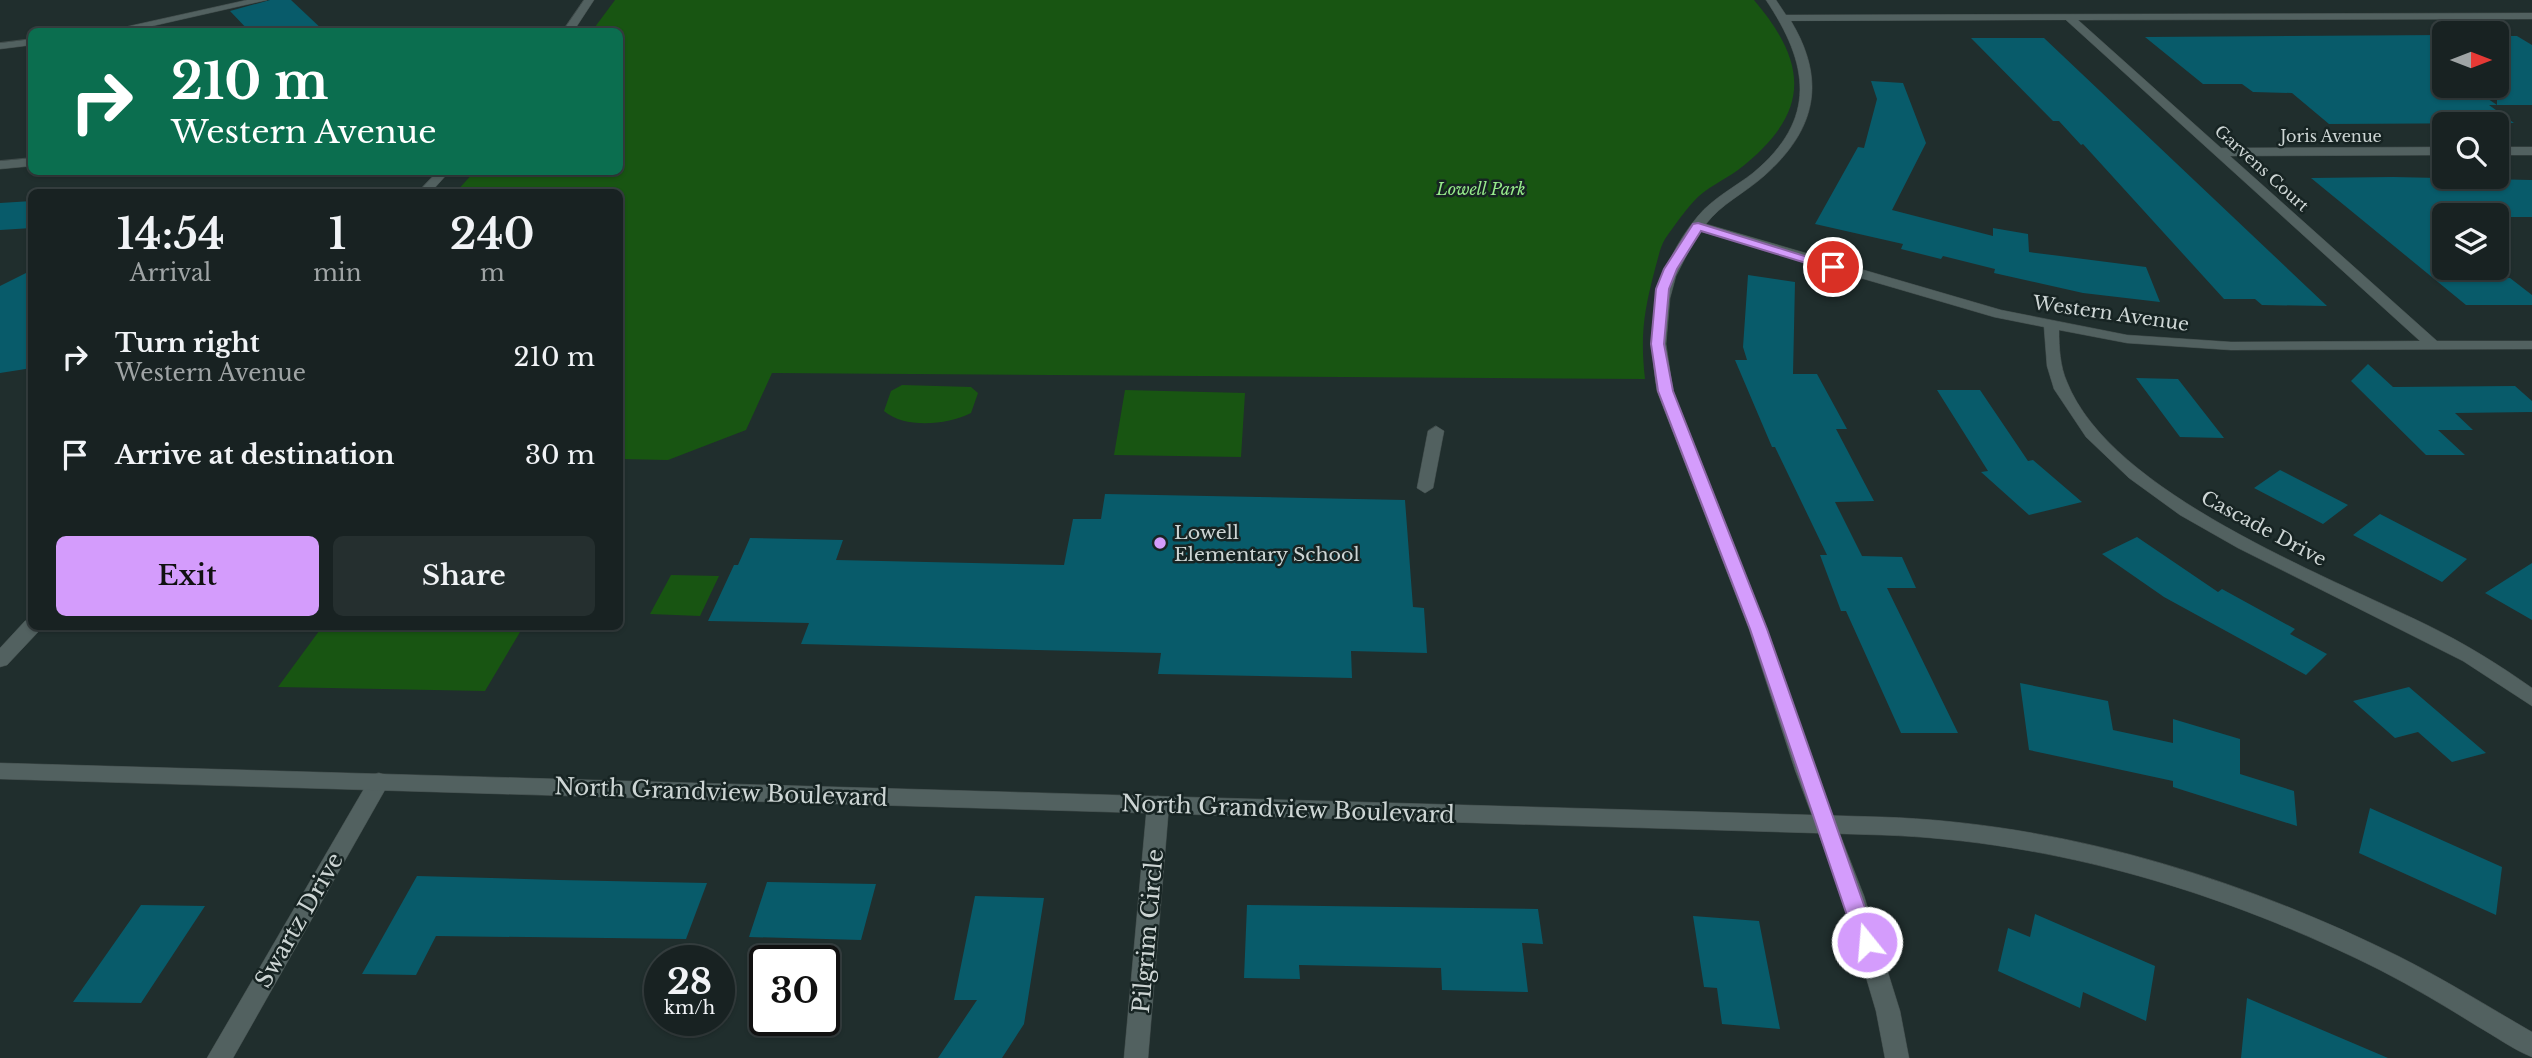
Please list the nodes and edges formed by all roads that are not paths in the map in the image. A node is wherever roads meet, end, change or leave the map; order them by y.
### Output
1 (262, 0) edge
2 (589, 0) edge
3 (1771, 0) edge
4 (2532, 16) edge
5 (1785, 18) junction
6 (2068, 18) junction
7 (127, 28) edge
8 (570, 28) edge
9 (28, 43) edge
10 (0, 46) edge
11 (2432, 151) edge
12 (2509, 151) edge
13 (2532, 151) edge
14 (2218, 152) junction
15 (28, 162) edge
16 (0, 166) edge
17 (440, 175) edge
18 (427, 189) edge
19 (1698, 226) junction
20 (2051, 326) junction
21 (2432, 344) junction
22 (2532, 345) edge
23 (1436, 431) dead end
24 (1425, 488) dead end
25 (28, 630) edge
26 (0, 660) edge
27 (2532, 698) edge
28 (0, 771) edge
29 (379, 781) junction
30 (1158, 805) junction
31 (1827, 825) junction
32 (2532, 1045) edge
33 (219, 1058) edge
34 (1136, 1058) edge
35 (1897, 1058) edge

1 - 7 street
2 - 8 street
3 - 5 street
4 - 6 street
5 - 6 street
5 - 19 street
6 - 14 street, Garvens Court
9 - 10 street
11 - 14 street, Joris Avenue
12 - 13 street
14 - 21 street, Garvens Court
15 - 16 street
17 - 18 street
19 - 20 street, Western Avenue
19 - 31 street
20 - 21 street, Western Avenue
20 - 27 street, Cascade Drive
21 - 22 street, Western Avenue
23 - 24 street
25 - 26 street
28 - 29 street, North Grandview Boulevard
29 - 30 street, North Grandview Boulevard
29 - 33 street, Swartz Drive
30 - 31 street, North Grandview Boulevard
30 - 34 street, Pilgrim Circle
31 - 32 street, North Grandview Boulevard
31 - 35 street

